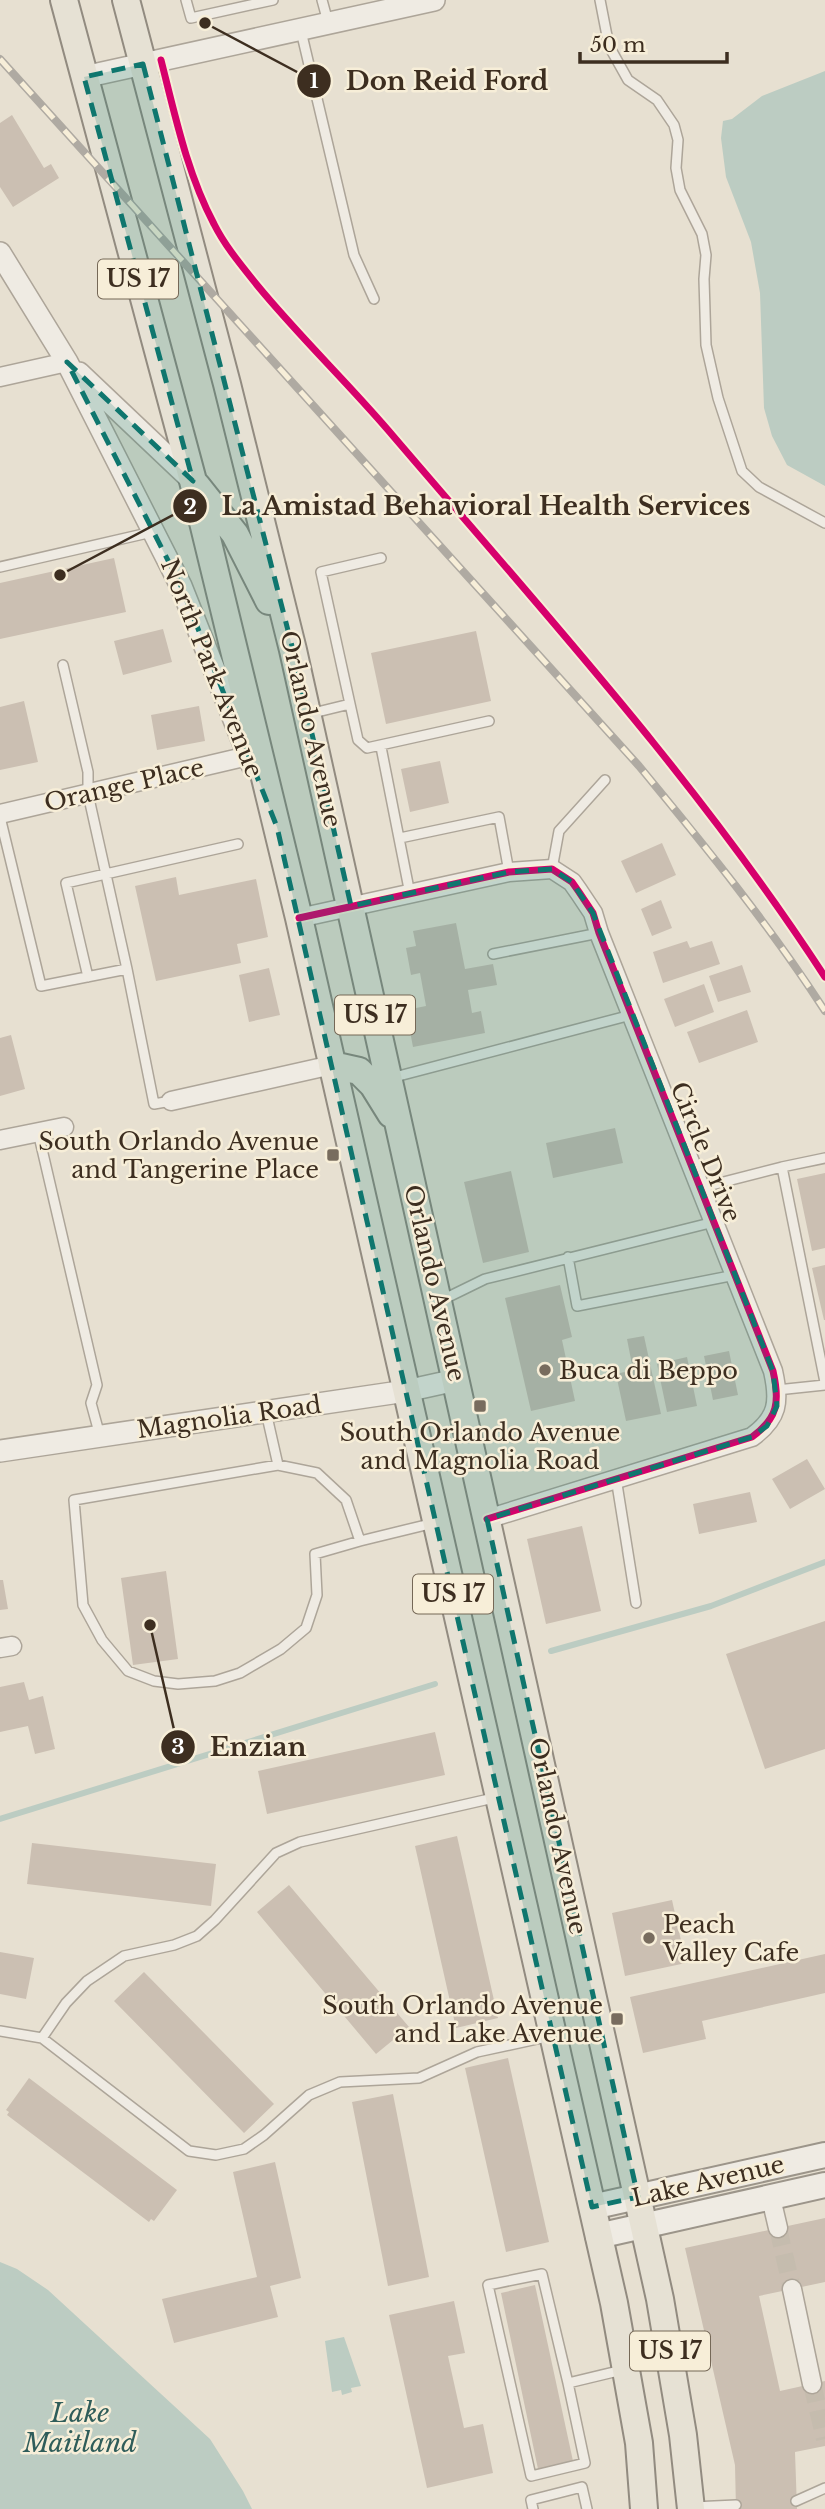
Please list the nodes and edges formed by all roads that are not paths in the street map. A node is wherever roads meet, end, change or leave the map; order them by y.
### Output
1 (64, 0) edge
2 (126, 0) edge
3 (186, 0) edge
4 (273, 0) edge
5 (322, 0) edge
6 (434, 0) edge
7 (600, 0) edge
8 (328, 23) junction
9 (300, 29) junction
10 (143, 64) junction
11 (84, 77) junction
12 (0, 253) edge
13 (374, 299) dead end
14 (67, 362) junction
15 (0, 377) edge
16 (192, 481) junction
17 (825, 523) edge
18 (153, 531) junction
19 (382, 558) dead end
20 (0, 567) edge
21 (293, 650) junction
22 (63, 666) dead end
23 (350, 704) junction
24 (308, 714) junction
25 (489, 722) dead end
26 (380, 747) junction
27 (248, 756) junction
28 (605, 780) dead end
29 (88, 793) junction
30 (0, 815) edge
31 (277, 827) junction
32 (400, 838) junction
33 (238, 844) dead end
34 (552, 869) junction
35 (509, 872) junction
36 (106, 873) junction
37 (410, 894) junction
38 (351, 906) junction
39 (299, 918) junction
40 (599, 933) junction
41 (493, 954) dead end
42 (127, 969) junction
43 (88, 977) junction
44 (631, 1015) junction
45 (332, 1065) junction
46 (389, 1079) junction
47 (171, 1101) joint
48 (64, 1126) dead end
49 (400, 1127) junction
50 (38, 1132) junction
51 (0, 1140) edge
52 (825, 1158) edge
53 (782, 1167) junction
54 (700, 1188) junction
55 (714, 1222) junction
56 (568, 1257) junction
57 (735, 1275) junction
58 (439, 1302) junction
59 (457, 1380) junction
60 (825, 1384) edge
61 (777, 1390) junction
62 (405, 1391) junction
63 (266, 1411) junction
64 (100, 1436) junction
65 (0, 1451) edge
66 (278, 1465) junction
67 (616, 1478) junction
68 (487, 1520) junction
69 (436, 1523) junction
70 (360, 1541) junction
71 (636, 1603) dead end
72 (499, 1797) junction
73 (0, 2031) edge
74 (553, 2036) junction
75 (43, 2038) junction
76 (825, 2154) edge
77 (825, 2185) edge
78 (638, 2197) junction
79 (771, 2198) junction
80 (592, 2207) junction
81 (644, 2227) junction
82 (778, 2228) tunnel mouth
83 (598, 2236) junction
84 (792, 2289) tunnel mouth
85 (627, 2368) junction
86 (568, 2383) junction
87 (812, 2384) tunnel mouth
88 (825, 2487) edge
89 (796, 2501) dead end
90 (736, 2505) dead end
91 (691, 2508) edge
92 (533, 2509) edge
93 (587, 2509) edge
94 (645, 2509) edge

1 - 11 main road, US 17
2 - 10 main road, US 17
3 - 4 lane
5 - 8 lane
6 - 8 street
7 - 17 lane
8 - 9 street
9 - 10 street
9 - 13 lane
10 - 11 street
10 - 21 main road, Orlando Avenue / US 17
11 - 16 main road, Orlando Avenue / US 17
12 - 14 street, North Park Avenue
14 - 15 street
14 - 16 street, North Park Avenue
14 - 18 street, North Park Avenue
16 - 21 main road
16 - 31 main road, Orlando Avenue / US 17
18 - 20 lane
18 - 27 street, North Park Avenue
19 - 23 lane
21 - 24 main road, Orlando Avenue / US 17
22 - 29 lane
23 - 24 lane
23 - 26 lane
24 - 38 main road, Orlando Avenue / US 17
25 - 26 lane
26 - 32 lane
27 - 29 street, Orange Place
27 - 31 street, North Park Avenue
28 - 34 lane
29 - 30 street, Orange Place
29 - 36 lane
30 - 43 lane
31 - 39 main road, Orlando Avenue / US 17
32 - 35 lane
32 - 37 lane
33 - 36 lane
34 - 35 street
34 - 40 street, Circle Drive
35 - 37 street
36 - 42 lane
36 - 43 lane
37 - 38 street
38 - 39 street
38 - 46 main road, Orlando Avenue / US 17
39 - 45 main road, Orlando Avenue / US 17
40 - 41 lane
40 - 44 street, Circle Drive
42 - 43 lane
42 - 47 lane
44 - 46 lane
44 - 54 street, Circle Drive
45 - 47 street
45 - 49 main road
45 - 62 main road, Orlando Avenue / US 17
46 - 49 main road, Orlando Avenue / US 17
48 - 50 street
49 - 58 main road, Orlando Avenue / US 17
50 - 51 street
50 - 64 lane
52 - 53 lane
53 - 54 lane
53 - 60 lane
54 - 55 street, Circle Drive
55 - 56 lane
55 - 57 street, Circle Drive
56 - 57 lane
56 - 58 lane
57 - 61 street, Circle Drive
58 - 59 main road, Orlando Avenue / US 17
59 - 62 street, Magnolia Road
59 - 68 main road, Orlando Avenue / US 17
60 - 61 lane
61 - 67 street
62 - 63 street, Magnolia Road
62 - 69 main road, Orlando Avenue / US 17
63 - 64 street, Magnolia Road
63 - 66 lane
64 - 65 street, Magnolia Road
66 - 70 lane
66 - 70 lane
67 - 68 street
67 - 71 lane
68 - 78 main road, Orlando Avenue / US 17
69 - 70 lane
69 - 72 main road, Orlando Avenue / US 17
72 - 74 main road, Orlando Avenue / US 17
72 - 75 lane
73 - 75 lane
74 - 75 lane
74 - 80 main road, Orlando Avenue / US 17
76 - 78 main road, Lake Avenue
77 - 79 main road, Lake Avenue
78 - 80 main road, Lake Avenue
78 - 81 main road, Orlando Avenue / US 17
79 - 81 main road, Lake Avenue
79 - 82 street
80 - 83 main road, Orlando Avenue / US 17
81 - 83 main road, Lake Avenue
81 - 91 main road, Orlando Avenue / US 17
83 - 85 main road, Orlando Avenue / US 17
84 - 87 street
85 - 86 lane
85 - 94 main road, Orlando Avenue / US 17
86 - 86 lane
88 - 89 lane
90 - 91 lane
92 - 93 lane

